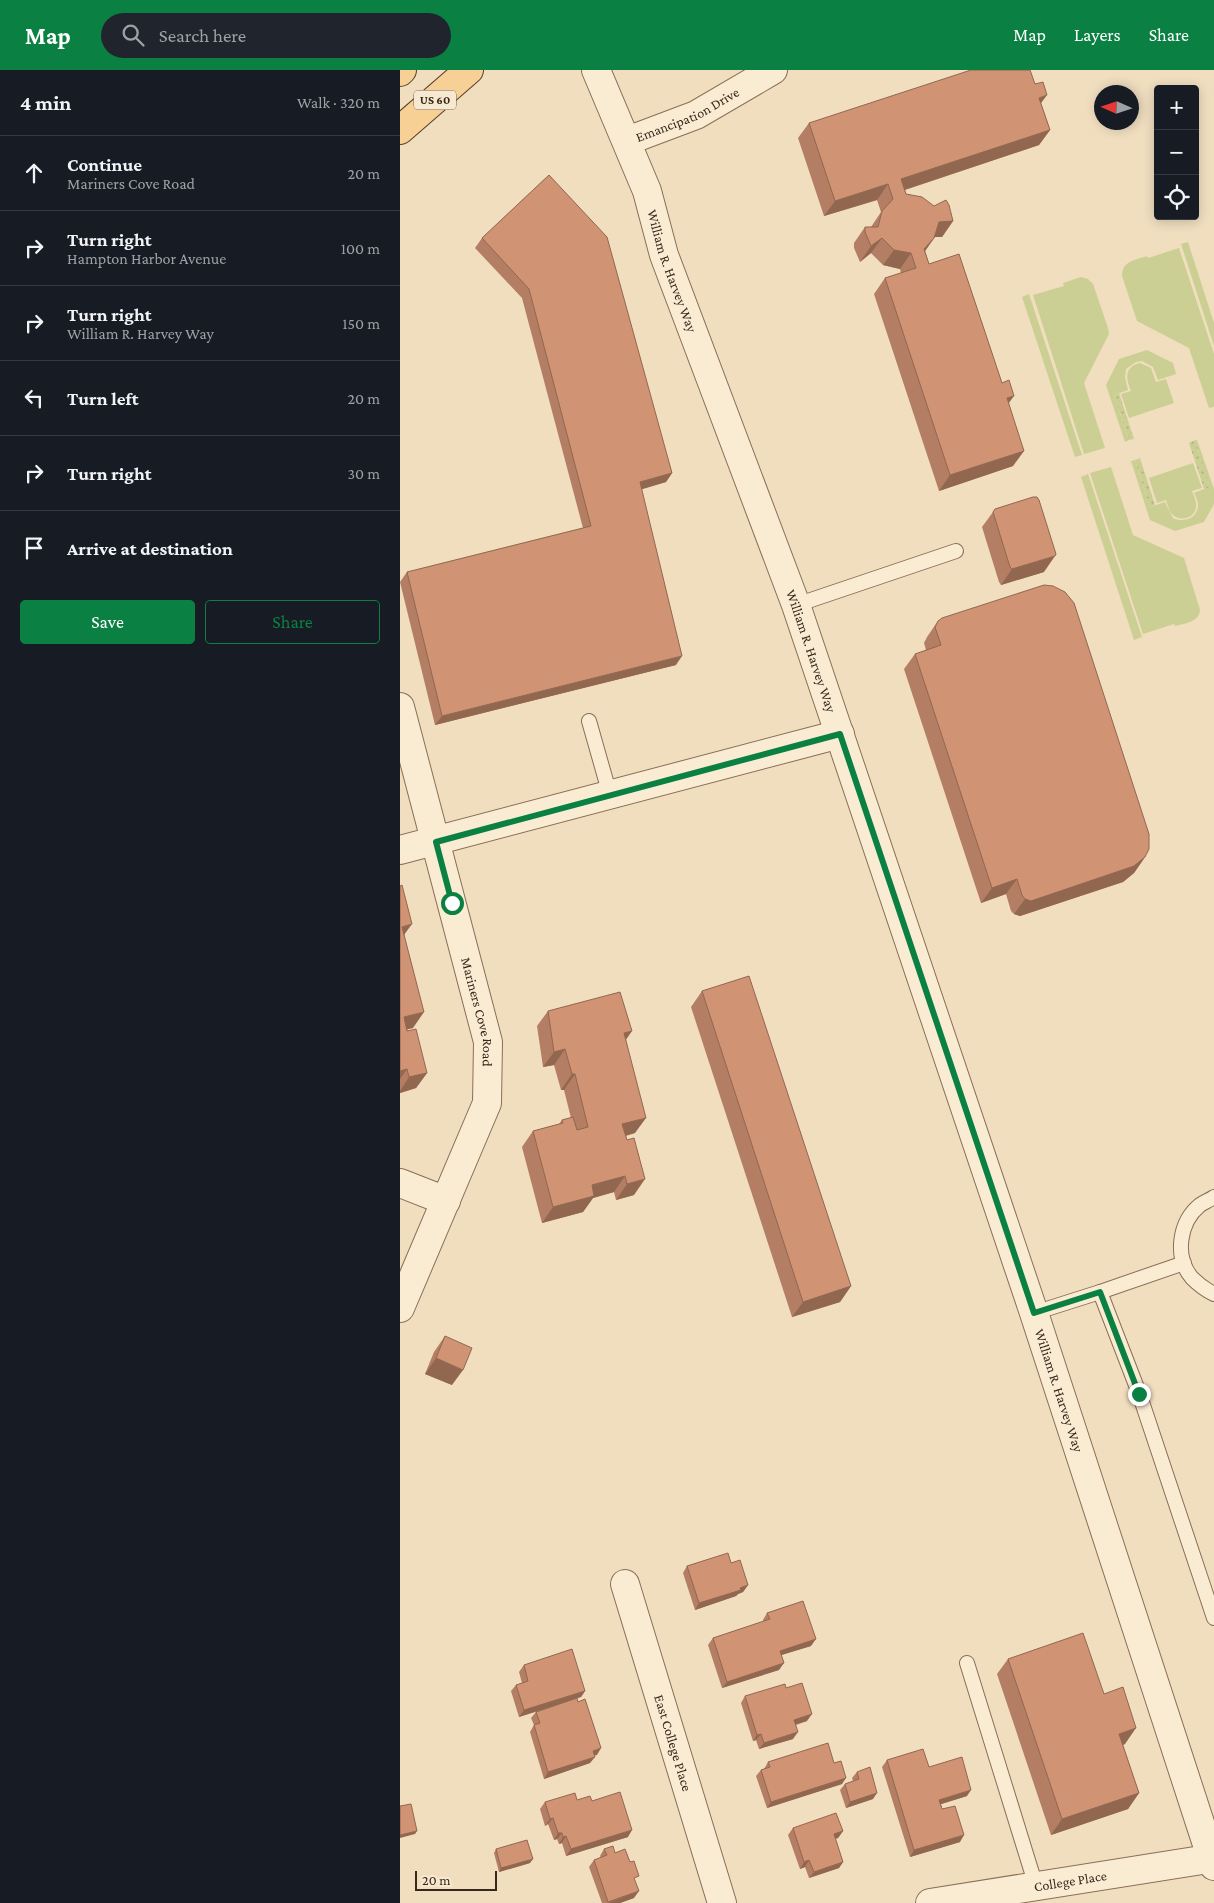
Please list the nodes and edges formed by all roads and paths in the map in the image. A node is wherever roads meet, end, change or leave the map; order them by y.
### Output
1 (469, 70) edge
2 (596, 70) edge
3 (773, 70) edge
4 (400, 130) edge
5 (627, 141) junction
6 (956, 550) dead end
7 (796, 605) junction
8 (400, 707) edge
9 (589, 720) dead end
10 (840, 734) junction
11 (610, 795) junction
12 (436, 842) junction
13 (400, 850) edge
14 (400, 1183) edge
15 (1214, 1197) edge
16 (446, 1201) junction
17 (1184, 1263) junction
18 (1100, 1292) junction
19 (1214, 1294) edge
20 (400, 1308) edge
21 (1034, 1313) junction
22 (625, 1584) dead end
23 (1214, 1618) edge
24 (967, 1663) dead end
25 (1213, 1861) edge
26 (1036, 1886) junction
27 (722, 1903) edge
28 (930, 1903) edge

1 - 4 main road, US 60
2 - 5 street, William R. Harvey Way
3 - 5 street, Emancipation Drive
5 - 7 street, William R. Harvey Way
6 - 7 lane
7 - 10 street, William R. Harvey Way
8 - 12 street, Mariners Cove Road
9 - 11 lane
10 - 11 street
10 - 21 street, William R. Harvey Way
11 - 12 street
12 - 13 street
12 - 16 street, Mariners Cove Road
14 - 16 street
15 - 17 lane
16 - 20 street, Mariners Cove Road
17 - 18 lane
17 - 19 lane
18 - 21 lane
18 - 23 lane
21 - 25 street, William R. Harvey Way
22 - 27 street, East College Place
24 - 26 lane
25 - 26 street, College Place
26 - 28 street, College Place

